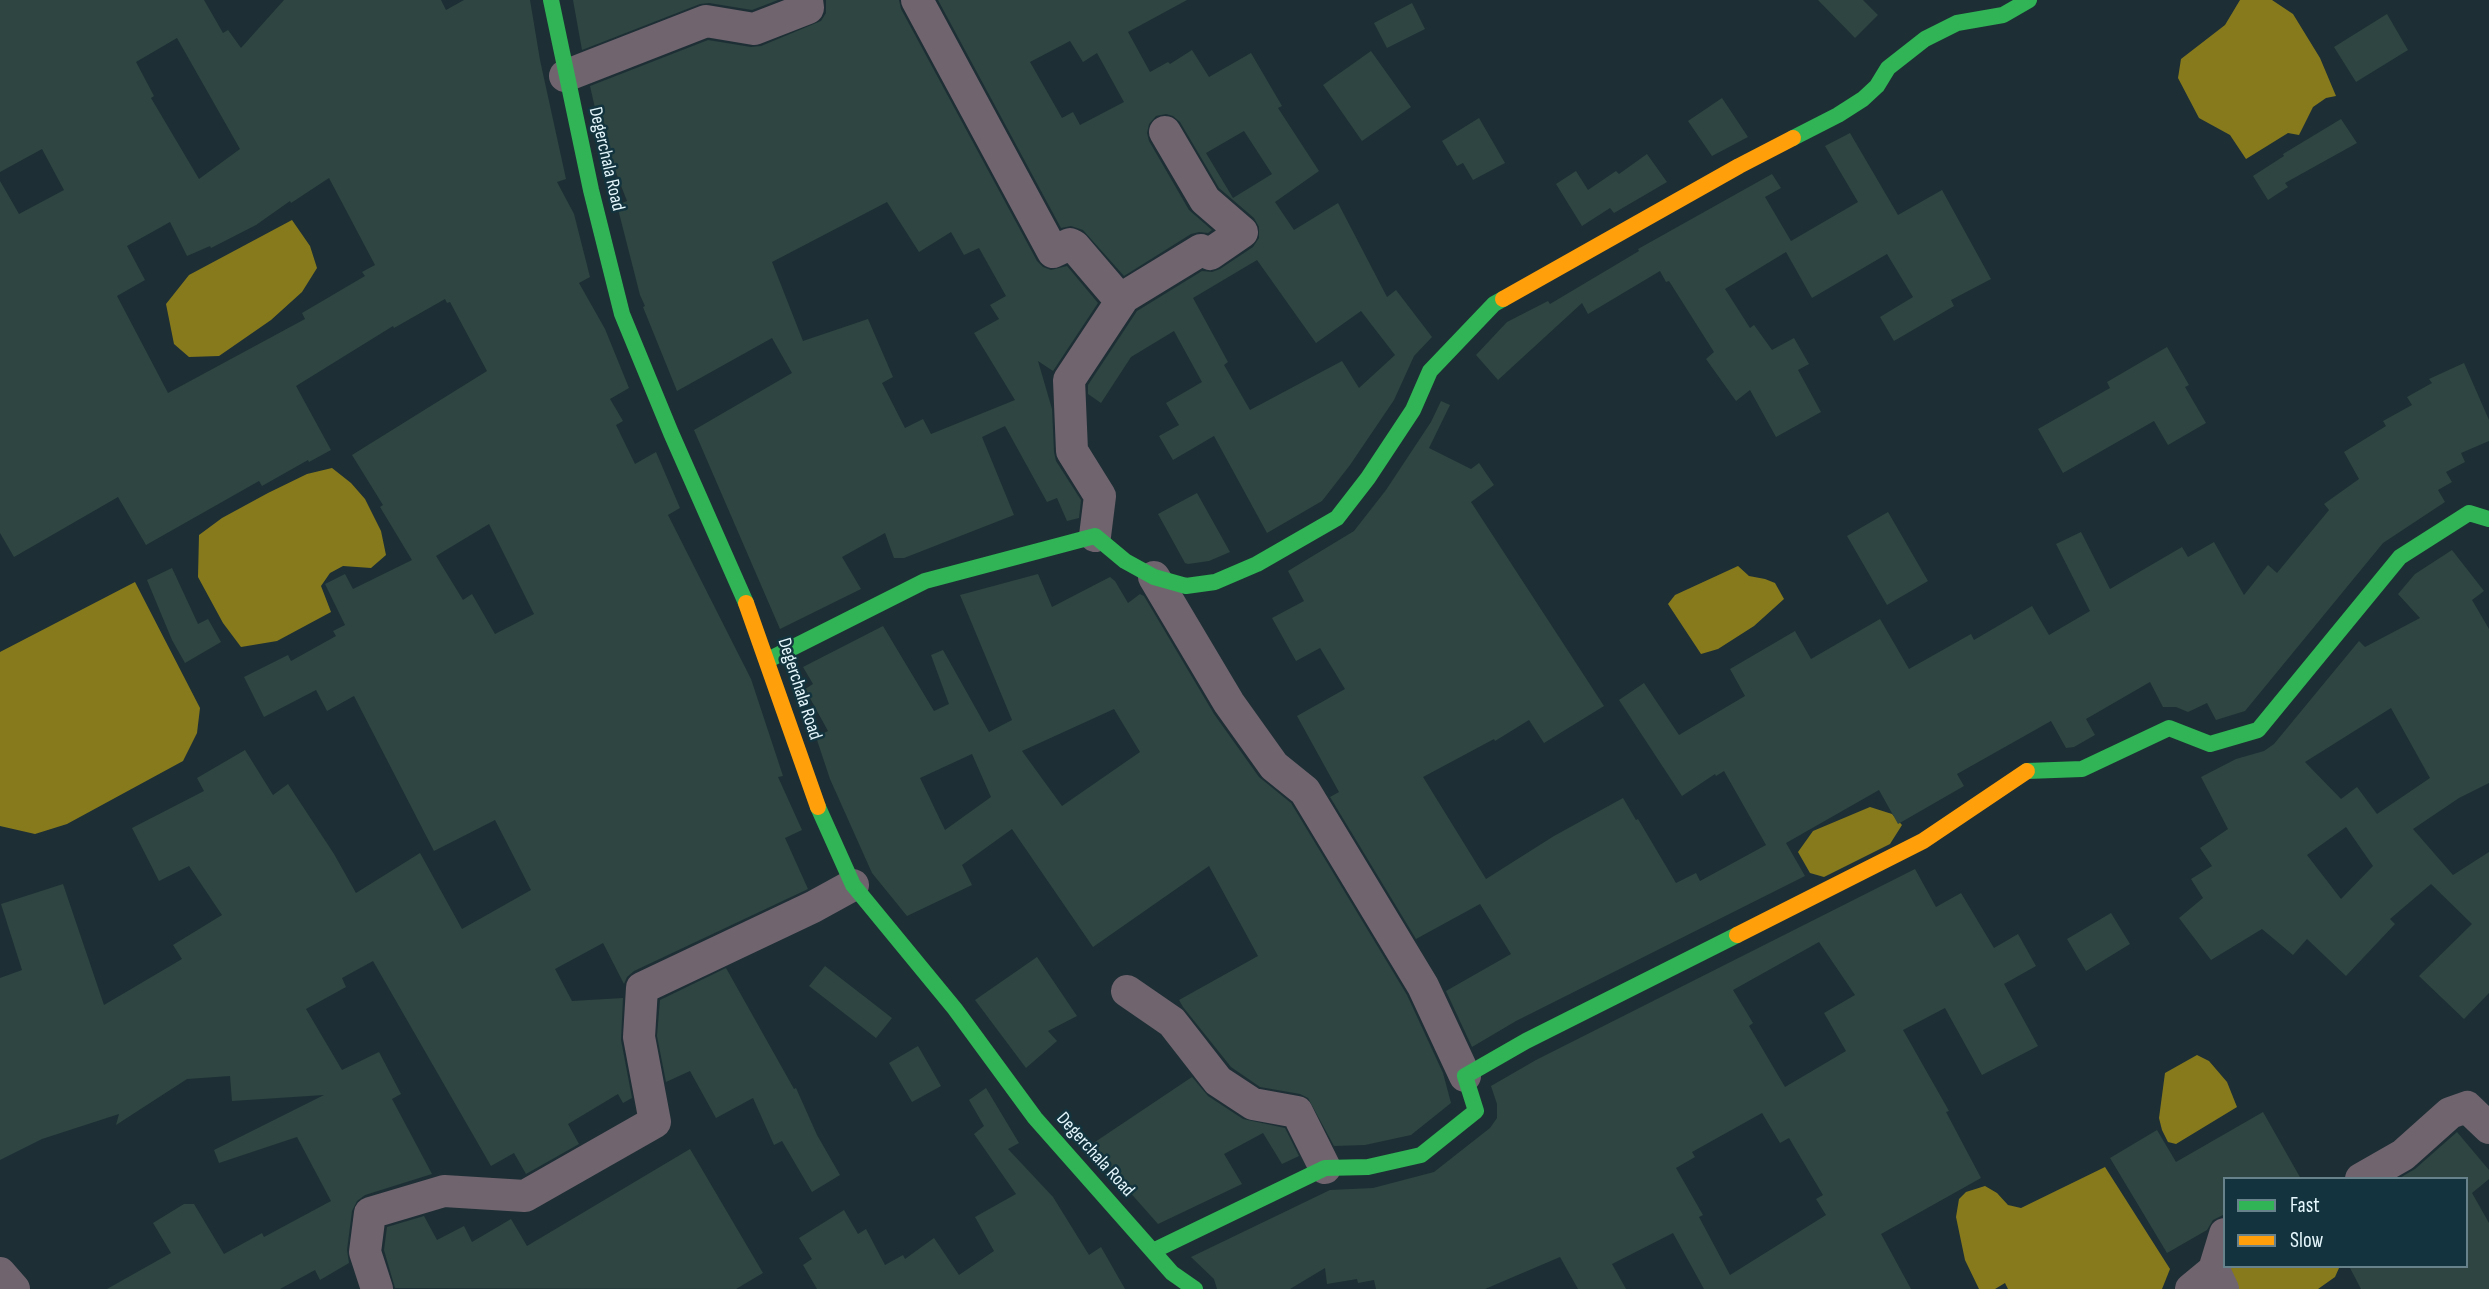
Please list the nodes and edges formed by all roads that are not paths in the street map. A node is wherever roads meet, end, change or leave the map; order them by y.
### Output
1 (551, 0) edge
2 (807, 0) edge
3 (917, 0) edge
4 (2029, 0) edge
5 (565, 76) junction
6 (1165, 132) dead end
7 (1121, 301) junction
8 (2489, 519) edge
9 (1095, 536) junction
10 (1154, 577) junction
11 (768, 660) junction
12 (853, 885) junction
13 (1127, 991) dead end
14 (1465, 1076) junction
15 (2489, 1128) edge
16 (1325, 1168) junction
17 (2364, 1177) edge
18 (2223, 1240) edge
19 (1153, 1251) junction
20 (0, 1273) edge
21 (2209, 1283) edge
22 (14, 1289) edge
23 (377, 1289) edge
24 (1195, 1289) edge

1 - 5 street, Degerchala Road
2 - 5 street
3 - 7 street
4 - 10 street
5 - 11 street, Degerchala Road
6 - 7 street
7 - 9 street
8 - 14 street
9 - 10 street
9 - 11 street
10 - 14 street
11 - 12 street, Degerchala Road
12 - 19 street, Degerchala Road
12 - 23 street
13 - 16 street
14 - 16 street
15 - 17 street
16 - 19 street
18 - 21 street
19 - 24 street, Degerchala Road
20 - 22 street

